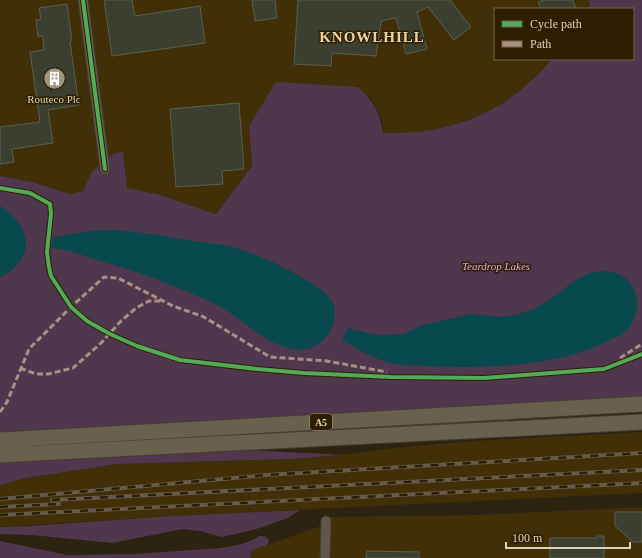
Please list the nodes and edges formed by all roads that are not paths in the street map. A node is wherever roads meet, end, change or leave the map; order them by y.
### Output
1 (83, 0) edge
2 (105, 169) dead end
3 (642, 404) edge
4 (642, 422) edge
5 (0, 440) edge
6 (0, 455) edge
7 (326, 521) dead end
8 (325, 558) edge

1 - 2 street
3 - 5 highway, A5
4 - 6 highway, A5
7 - 8 street

